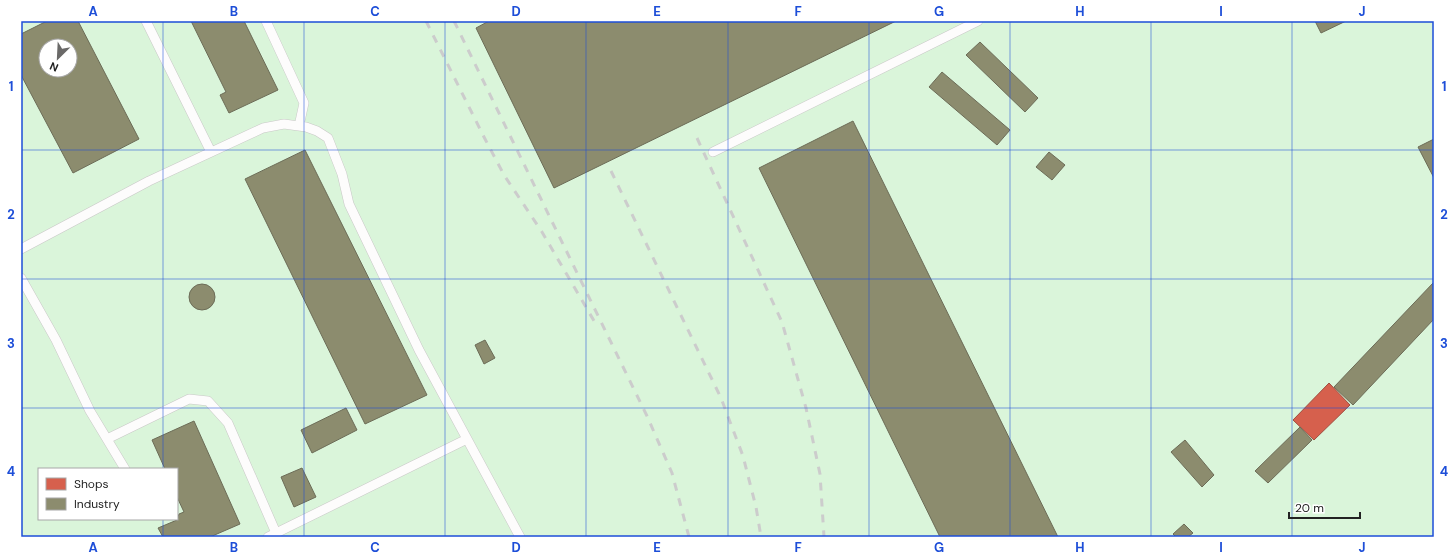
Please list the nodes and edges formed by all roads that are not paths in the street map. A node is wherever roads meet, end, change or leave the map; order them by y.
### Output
1 (146, 21) edge
2 (266, 21) edge
3 (978, 21) edge
4 (299, 126) junction
5 (211, 152) junction
6 (713, 152) dead end
7 (21, 249) edge
8 (21, 278) edge
9 (107, 439) junction
10 (467, 439) junction
11 (124, 468) edge
12 (272, 535) edge
13 (520, 537) edge

1 - 5 lane
2 - 4 lane
3 - 6 lane
4 - 5 lane
4 - 10 lane
5 - 7 lane
8 - 9 lane
9 - 11 lane
9 - 12 lane
10 - 12 lane
10 - 13 lane

